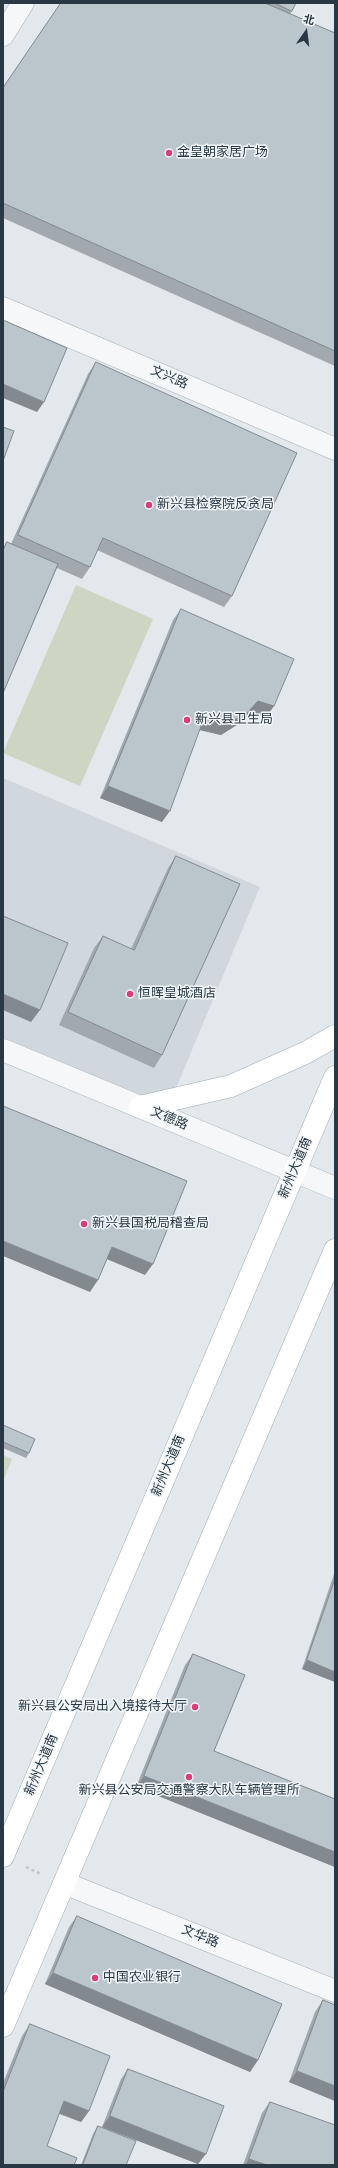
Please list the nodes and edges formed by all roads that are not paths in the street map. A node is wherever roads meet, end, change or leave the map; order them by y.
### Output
1 (23, 3) edge
2 (3, 35) edge
3 (3, 308) edge
4 (335, 449) edge
5 (335, 1036) edge
6 (3, 1050) edge
7 (335, 1076) edge
8 (140, 1107) junction
9 (295, 1171) junction
10 (335, 1188) edge
11 (335, 1250) edge
12 (3, 1856) edge
13 (64, 1883) junction
14 (335, 1991) edge
15 (3, 2026) edge

1 - 2 street
3 - 4 street, 文兴路
5 - 8 main road
6 - 8 street, 文德路
7 - 9 main road, 新州大道南
8 - 9 street, 文德路
9 - 10 street, 文德路
9 - 12 main road, 新州大道南
11 - 13 main road
13 - 14 street, 文华路
13 - 15 main road

